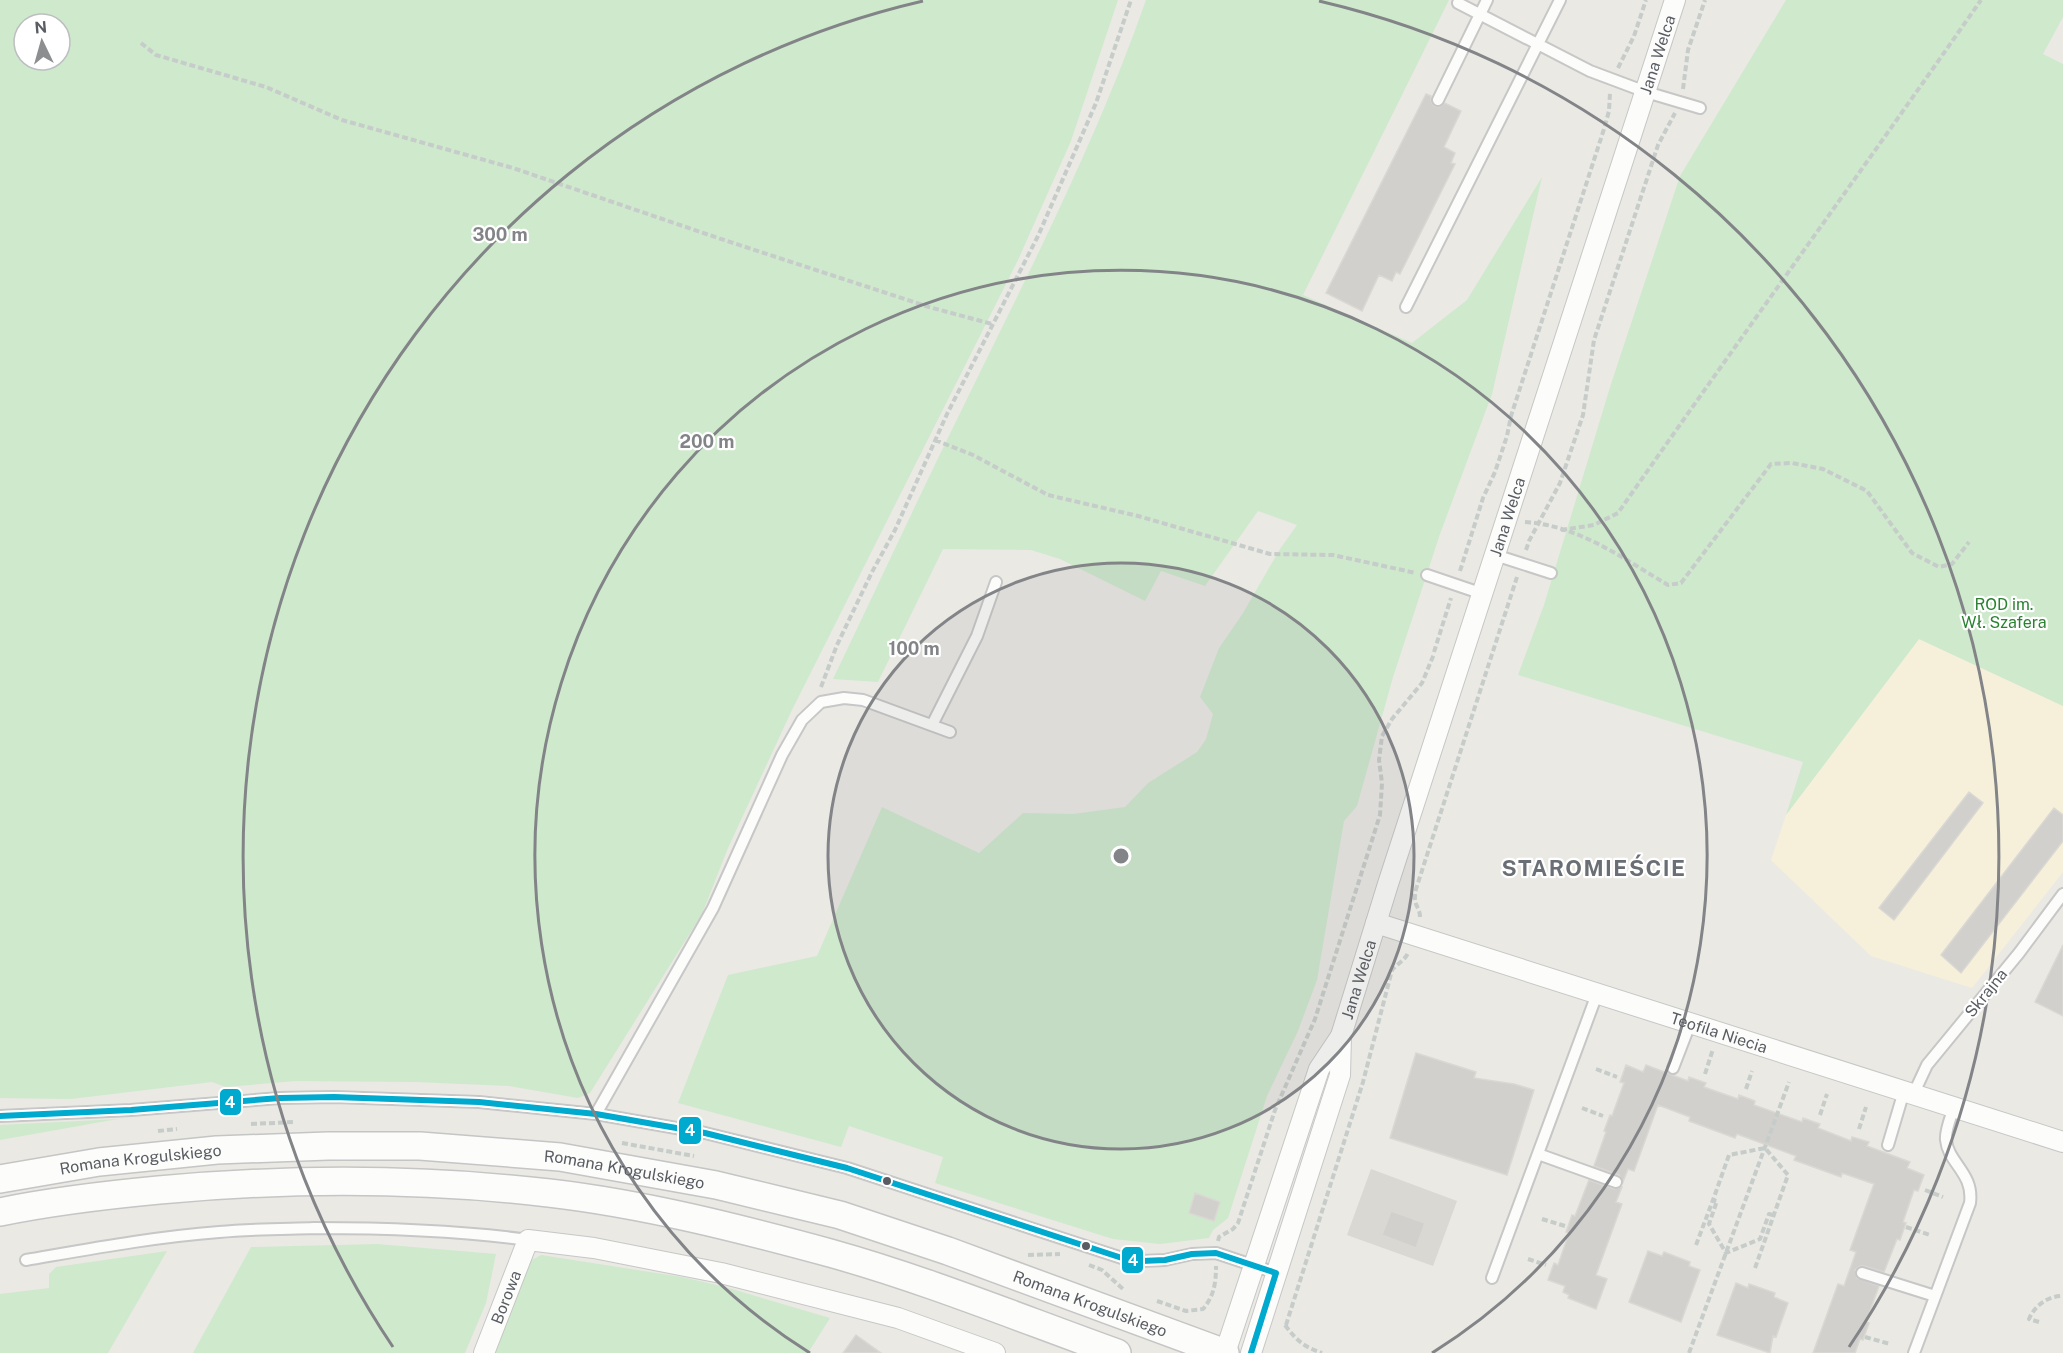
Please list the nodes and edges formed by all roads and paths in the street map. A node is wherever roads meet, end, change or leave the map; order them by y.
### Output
1 (1131, 0) edge
2 (1487, 0) edge
3 (1560, 0) edge
4 (1646, 0) edge
5 (1675, 0) edge
6 (1705, 0) edge
7 (1981, 0) edge
8 (1458, 3) dead end
9 (1479, 14) junction
10 (141, 43) dead end
11 (1538, 44) junction
12 (1614, 80) junction
13 (1646, 92) junction
14 (1438, 100) dead end
15 (1679, 102) junction
16 (1700, 108) dead end
17 (1406, 307) dead end
18 (992, 324) junction
19 (935, 440) junction
20 (1507, 520) junction
21 (1539, 522) junction
22 (1561, 530) junction
23 (1969, 542) dead end
24 (1495, 555) junction
25 (1522, 564) junction
26 (1551, 573) dead end
27 (1427, 575) joint
28 (996, 582) dead end
29 (1456, 585) junction
30 (1483, 594) junction
31 (821, 702) junction
32 (932, 725) junction
33 (950, 732) dead end
34 (2063, 894) edge
35 (1420, 920) dead end
36 (1376, 924) junction
37 (1412, 945) dead end
38 (1597, 994) junction
39 (1690, 1024) junction
40 (1341, 1036) junction
41 (1716, 1039) dead end
42 (1674, 1068) dead end
43 (1596, 1069) dead end
44 (1752, 1071) dead end
45 (1705, 1074) dead end
46 (1617, 1077) dead end
47 (1790, 1083) dead end
48 (1746, 1089) dead end
49 (1909, 1093) junction
50 (1827, 1094) dead end
51 (1866, 1107) dead end
52 (1954, 1107) junction
53 (1582, 1108) dead end
54 (596, 1114) junction
55 (1820, 1115) dead end
56 (0, 1116) edge
57 (1603, 1116) dead end
58 (1859, 1129) dead end
59 (2063, 1142) edge
60 (1888, 1146) dead end
61 (1765, 1148) junction
62 (1538, 1154) junction
63 (0, 1179) edge
64 (1616, 1182) dead end
65 (1925, 1190) dead end
66 (1943, 1197) dead end
67 (1713, 1200) junction
68 (0, 1212) edge
69 (1773, 1215) junction
70 (1542, 1219) dead end
71 (1565, 1226) dead end
72 (1906, 1227) dead end
73 (1930, 1235) dead end
74 (528, 1240) junction
75 (1217, 1243) dead end
76 (1696, 1245) dead end
77 (1726, 1254) junction
78 (1527, 1259) dead end
79 (26, 1260) dead end
80 (1216, 1264) dead end
81 (1254, 1265) junction
82 (1546, 1265) dead end
83 (1755, 1268) dead end
84 (1276, 1273) junction
85 (1862, 1273) dead end
86 (1492, 1278) dead end
87 (1935, 1296) junction
88 (2063, 1296) edge
89 (1219, 1302) dead end
90 (2039, 1322) dead end
91 (1279, 1323) dead end
92 (1286, 1325) junction
93 (1865, 1337) dead end
94 (1890, 1344) dead end
95 (1304, 1347) junction
96 (484, 1353) edge
97 (994, 1353) edge
98 (1117, 1353) edge
99 (1225, 1353) edge
100 (1251, 1353) edge
101 (1302, 1353) edge
102 (1322, 1353) edge
103 (1689, 1353) edge
104 (1914, 1353) edge

1 - 18 path
2 - 9 lane
3 - 11 lane
4 - 12 path
5 - 13 street, Jana Welca
6 - 15 path
7 - 22 path
8 - 9 lane
9 - 11 lane
9 - 14 lane
10 - 18 path
11 - 12 lane
11 - 17 lane
12 - 13 lane
12 - 29 path
13 - 15 lane
13 - 20 street, Jana Welca
15 - 16 lane
15 - 21 path
18 - 19 path
19 - 27 path
19 - 31 path
20 - 21 path
20 - 24 street, Jana Welca
21 - 22 path
21 - 25 path
22 - 23 path
24 - 25 lane
24 - 30 street, Jana Welca
25 - 26 lane
25 - 35 path
27 - 29 lane
28 - 32 lane
29 - 30 lane
29 - 75 path
30 - 36 street, Jana Welca
31 - 32 lane
31 - 54 lane
32 - 33 lane
34 - 49 lane, Skrajna
36 - 38 street, Teofila Niecia
36 - 40 street, Jana Welca
37 - 92 path
38 - 39 street, Teofila Niecia
38 - 62 lane
39 - 42 lane
39 - 49 street, Teofila Niecia
40 - 81 street, Jana Welca
40 - 84 street, Jana Welca
41 - 45 path
43 - 46 path
44 - 48 path
47 - 61 path
49 - 52 street, Teofila Niecia
49 - 60 lane, Skrajna
50 - 55 path
51 - 58 path
52 - 59 street, Teofila Niecia
52 - 87 lane
53 - 57 path
54 - 56 lane
54 - 81 lane
61 - 67 path
61 - 69 path
61 - 77 path
62 - 64 lane
62 - 86 lane
63 - 99 main road, Romana Krogulskiego
65 - 66 path
67 - 76 path
67 - 77 path
68 - 98 main road, Romana Krogulskiego
69 - 77 path
69 - 83 path
70 - 71 path
72 - 73 path
74 - 79 lane
74 - 96 street, Borowa
74 - 97 street
77 - 103 path
78 - 82 path
80 - 89 path
81 - 84 lane
81 - 99 street, Jana Welca
84 - 100 street, Jana Welca
85 - 87 lane
87 - 104 lane
88 - 90 path
91 - 92 path
92 - 95 path
93 - 94 path
95 - 101 path
95 - 102 path

